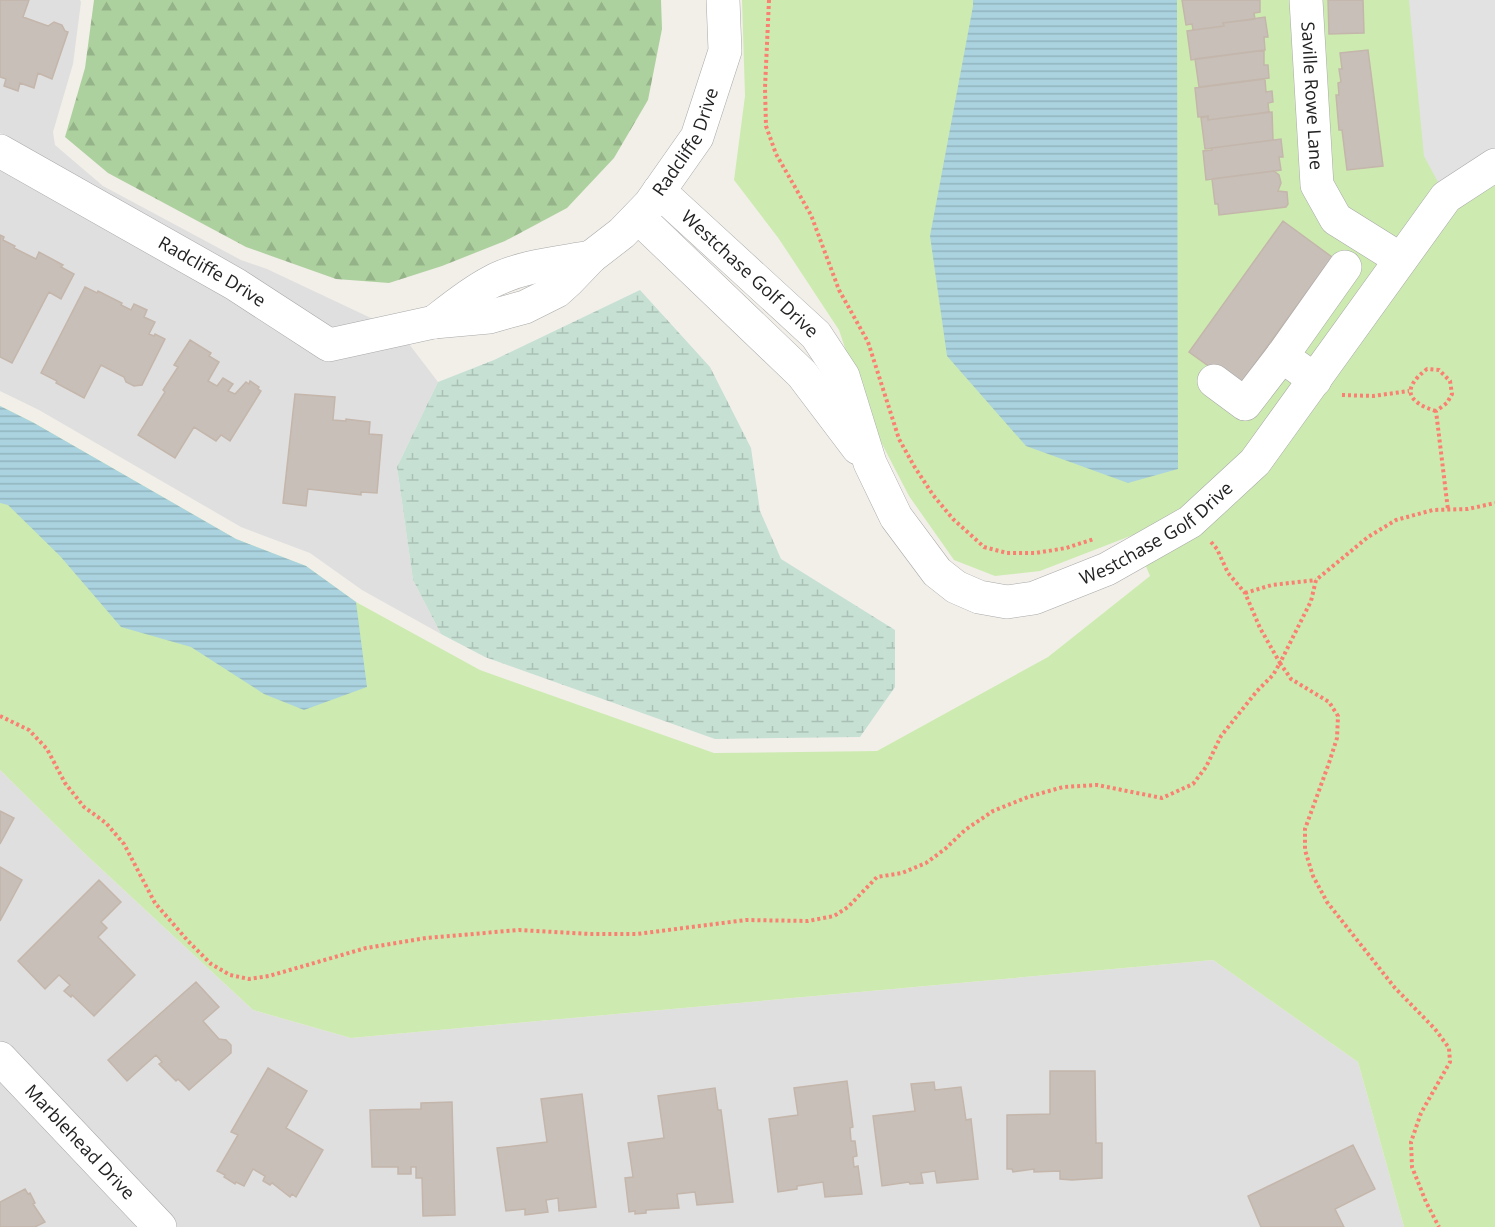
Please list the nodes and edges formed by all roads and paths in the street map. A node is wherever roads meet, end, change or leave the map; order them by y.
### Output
1 (723, 0) edge
2 (769, 0) edge
3 (1306, 0) edge
4 (0, 151) edge
5 (1495, 165) edge
6 (659, 191) junction
7 (638, 217) junction
8 (1400, 259) junction
9 (1345, 267) dead end
10 (1282, 356) junction
11 (1315, 380) junction
12 (1214, 381) dead end
13 (1409, 391) junction
14 (1436, 411) junction
15 (870, 463) junction
16 (1495, 503) edge
17 (1448, 510) junction
18 (1190, 522) junction
19 (1104, 534) dead end
20 (1316, 580) junction
21 (1245, 593) junction
22 (1280, 663) junction
23 (0, 716) edge
24 (0, 1058) edge
25 (160, 1227) edge
26 (1439, 1227) edge

1 - 6 street, Radcliffe Drive
2 - 19 path
3 - 8 street, Saville Rowe Lane
4 - 7 street, Radcliffe Drive
5 - 8 street, Westchase Golf Drive
6 - 7 street, Radcliffe Drive
6 - 15 street, Westchase Golf Drive
7 - 15 street, Westchase Golf Drive
8 - 11 street, Westchase Golf Drive
9 - 10 street
10 - 11 street
10 - 12 street
11 - 13 path
11 - 18 street, Westchase Golf Drive
13 - 14 path
13 - 14 path
14 - 17 path
15 - 18 street, Westchase Golf Drive
16 - 17 path
17 - 20 path
18 - 21 path
20 - 21 path
20 - 22 path
21 - 22 path
22 - 23 path
22 - 26 path
24 - 25 street, Marblehead Drive

